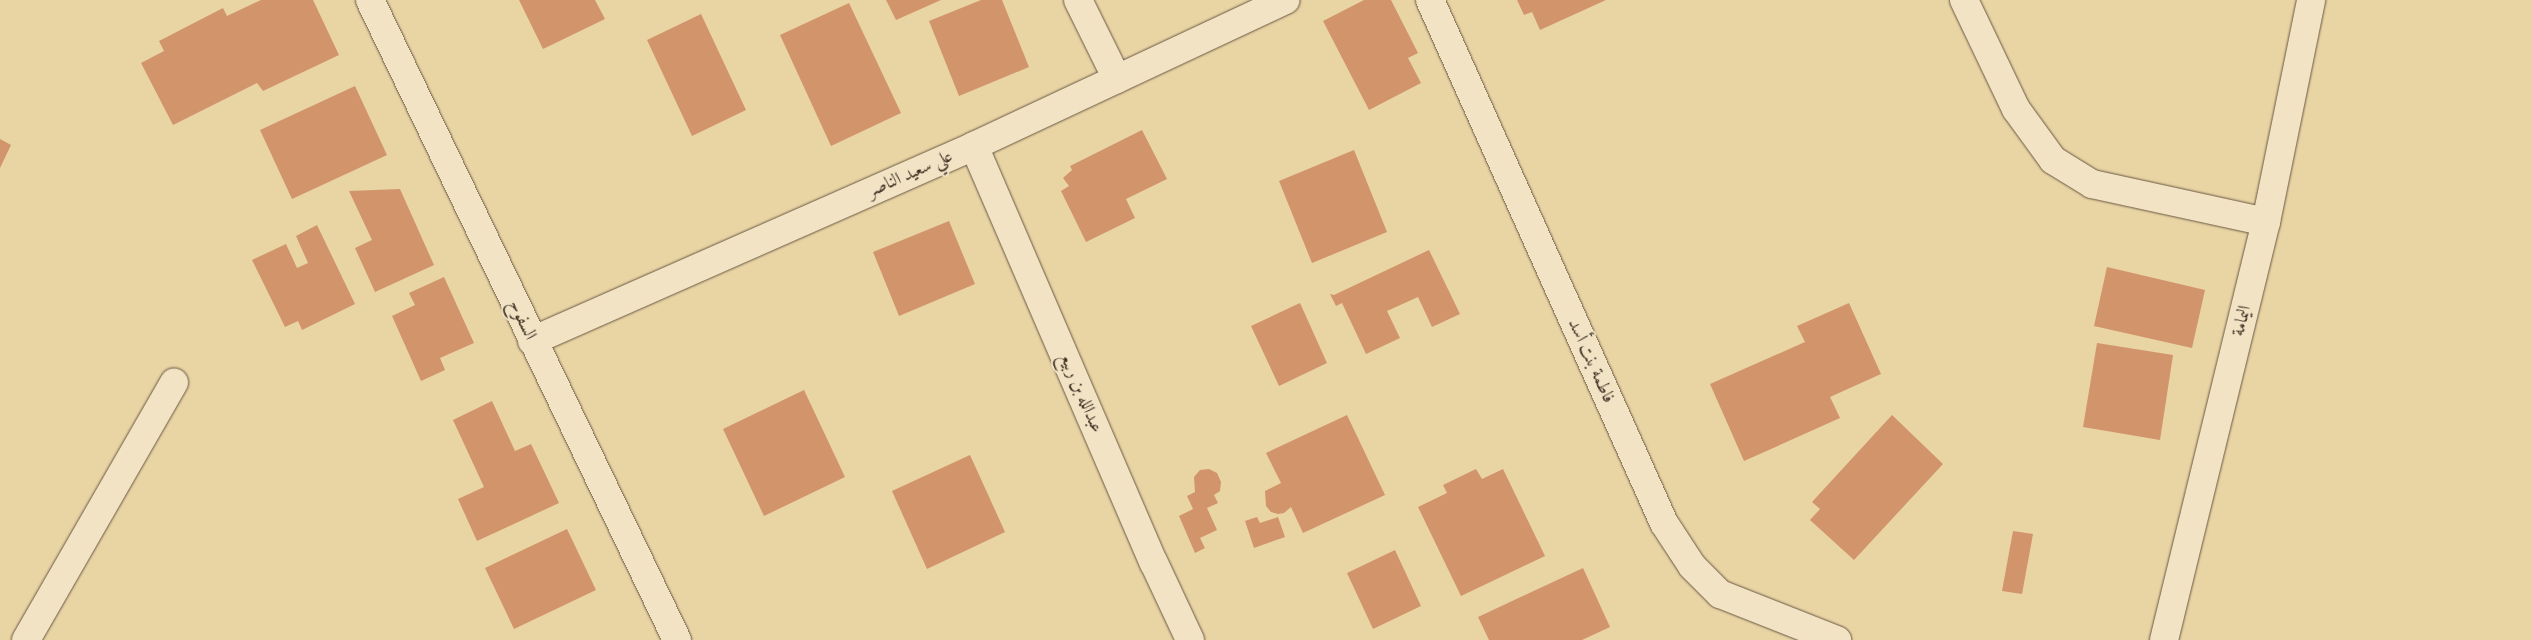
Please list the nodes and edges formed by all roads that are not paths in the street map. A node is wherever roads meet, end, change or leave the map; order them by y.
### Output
1 (370, 0) edge
2 (1078, 0) edge
3 (1286, 0) edge
4 (1430, 0) edge
5 (1964, 0) edge
6 (2311, 0) edge
7 (1117, 78) junction
8 (974, 146) junction
9 (2266, 222) junction
10 (532, 341) junction
11 (174, 383) dead end
12 (26, 640) edge
13 (677, 640) edge
14 (1190, 640) edge
15 (1838, 640) edge
16 (2164, 640) edge

1 - 10 street, السفوح
2 - 7 street
3 - 7 street, علي سعيد الناصر
4 - 15 street, فاطمة بنت أسد
5 - 9 street
6 - 9 street, اليمامة
7 - 8 street, علي سعيد الناصر
8 - 10 street, علي سعيد الناصر
8 - 14 street, عبدالله بن ربيع
9 - 16 street, اليمامة
10 - 13 street, السفوح
11 - 12 street

